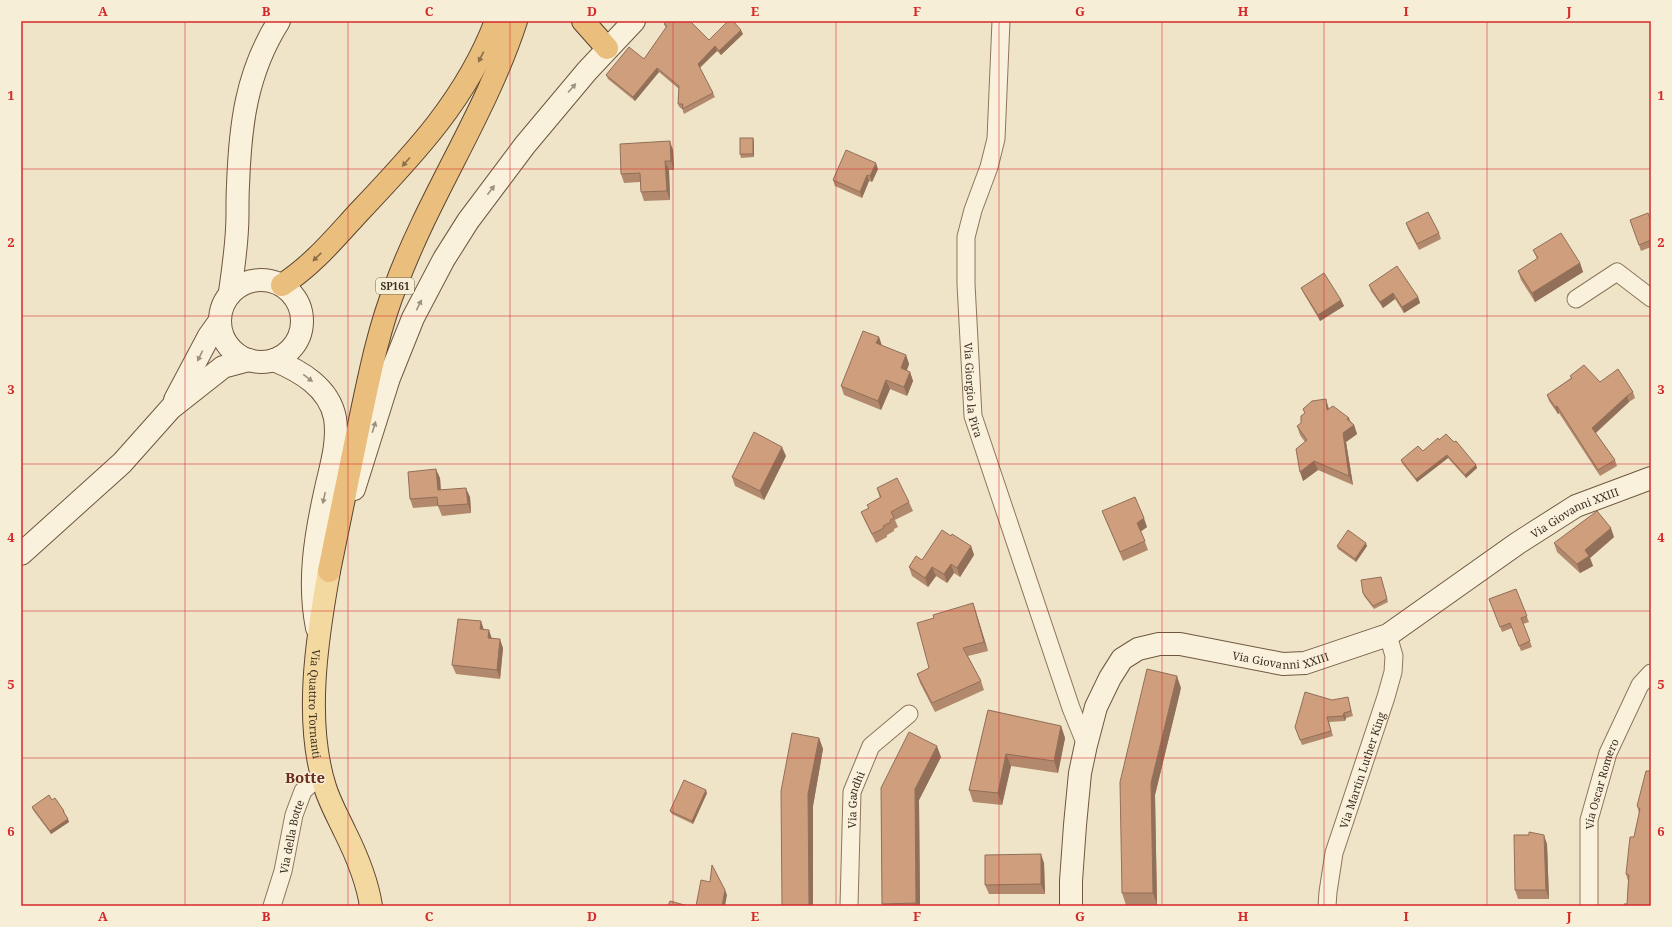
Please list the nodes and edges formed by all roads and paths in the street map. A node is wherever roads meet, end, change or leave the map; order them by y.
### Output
1 (279, 21) edge
2 (496, 21) edge
3 (516, 21) edge
4 (583, 21) edge
5 (634, 21) edge
6 (1001, 21) edge
7 (607, 48) junction
8 (237, 229) junction
9 (272, 282) junction
10 (230, 292) junction
11 (1651, 298) edge
12 (1576, 299) dead end
13 (219, 322) junction
14 (248, 360) junction
15 (274, 360) junction
16 (171, 408) junction
17 (1651, 478) edge
18 (21, 554) edge
19 (329, 571) junction
20 (318, 635) junction
21 (1388, 635) junction
22 (1651, 673) edge
23 (908, 714) dead end
24 (1086, 745) junction
25 (321, 774) junction
26 (272, 906) edge
27 (371, 906) edge
28 (849, 906) edge
29 (1071, 906) edge
30 (1327, 906) edge
31 (1589, 906) edge

1 - 8 main road
2 -> 9 highway
3 - 19 highway, SP161
4 - 7 highway
5 - 7 main road
6 - 24 street, Via Giorgio la Pira
19 -> 7 main road
8 - 9 main road
8 - 10 main road
9 - 10 main road
9 - 15 main road
10 - 13 main road
11 - 12 street
13 - 14 main road
13 -> 16 main road
14 - 15 main road
14 - 16 main road
15 -> 20 main road
16 - 18 main road
17 - 21 main road, Via Giovanni XXIII
19 - 20 main road, Via Quattro Tornanti
20 - 25 main road, Via Quattro Tornanti
21 - 24 main road, Via Giovanni XXIII
21 - 30 street, Via Martin Luther King
22 - 31 street, Via Oscar Romero
23 - 28 street, Via Gandhi
24 - 29 main road, Via Giovanni XXIII
25 - 26 street, Via della Botte
25 - 27 main road, Via Quattro Tornanti

